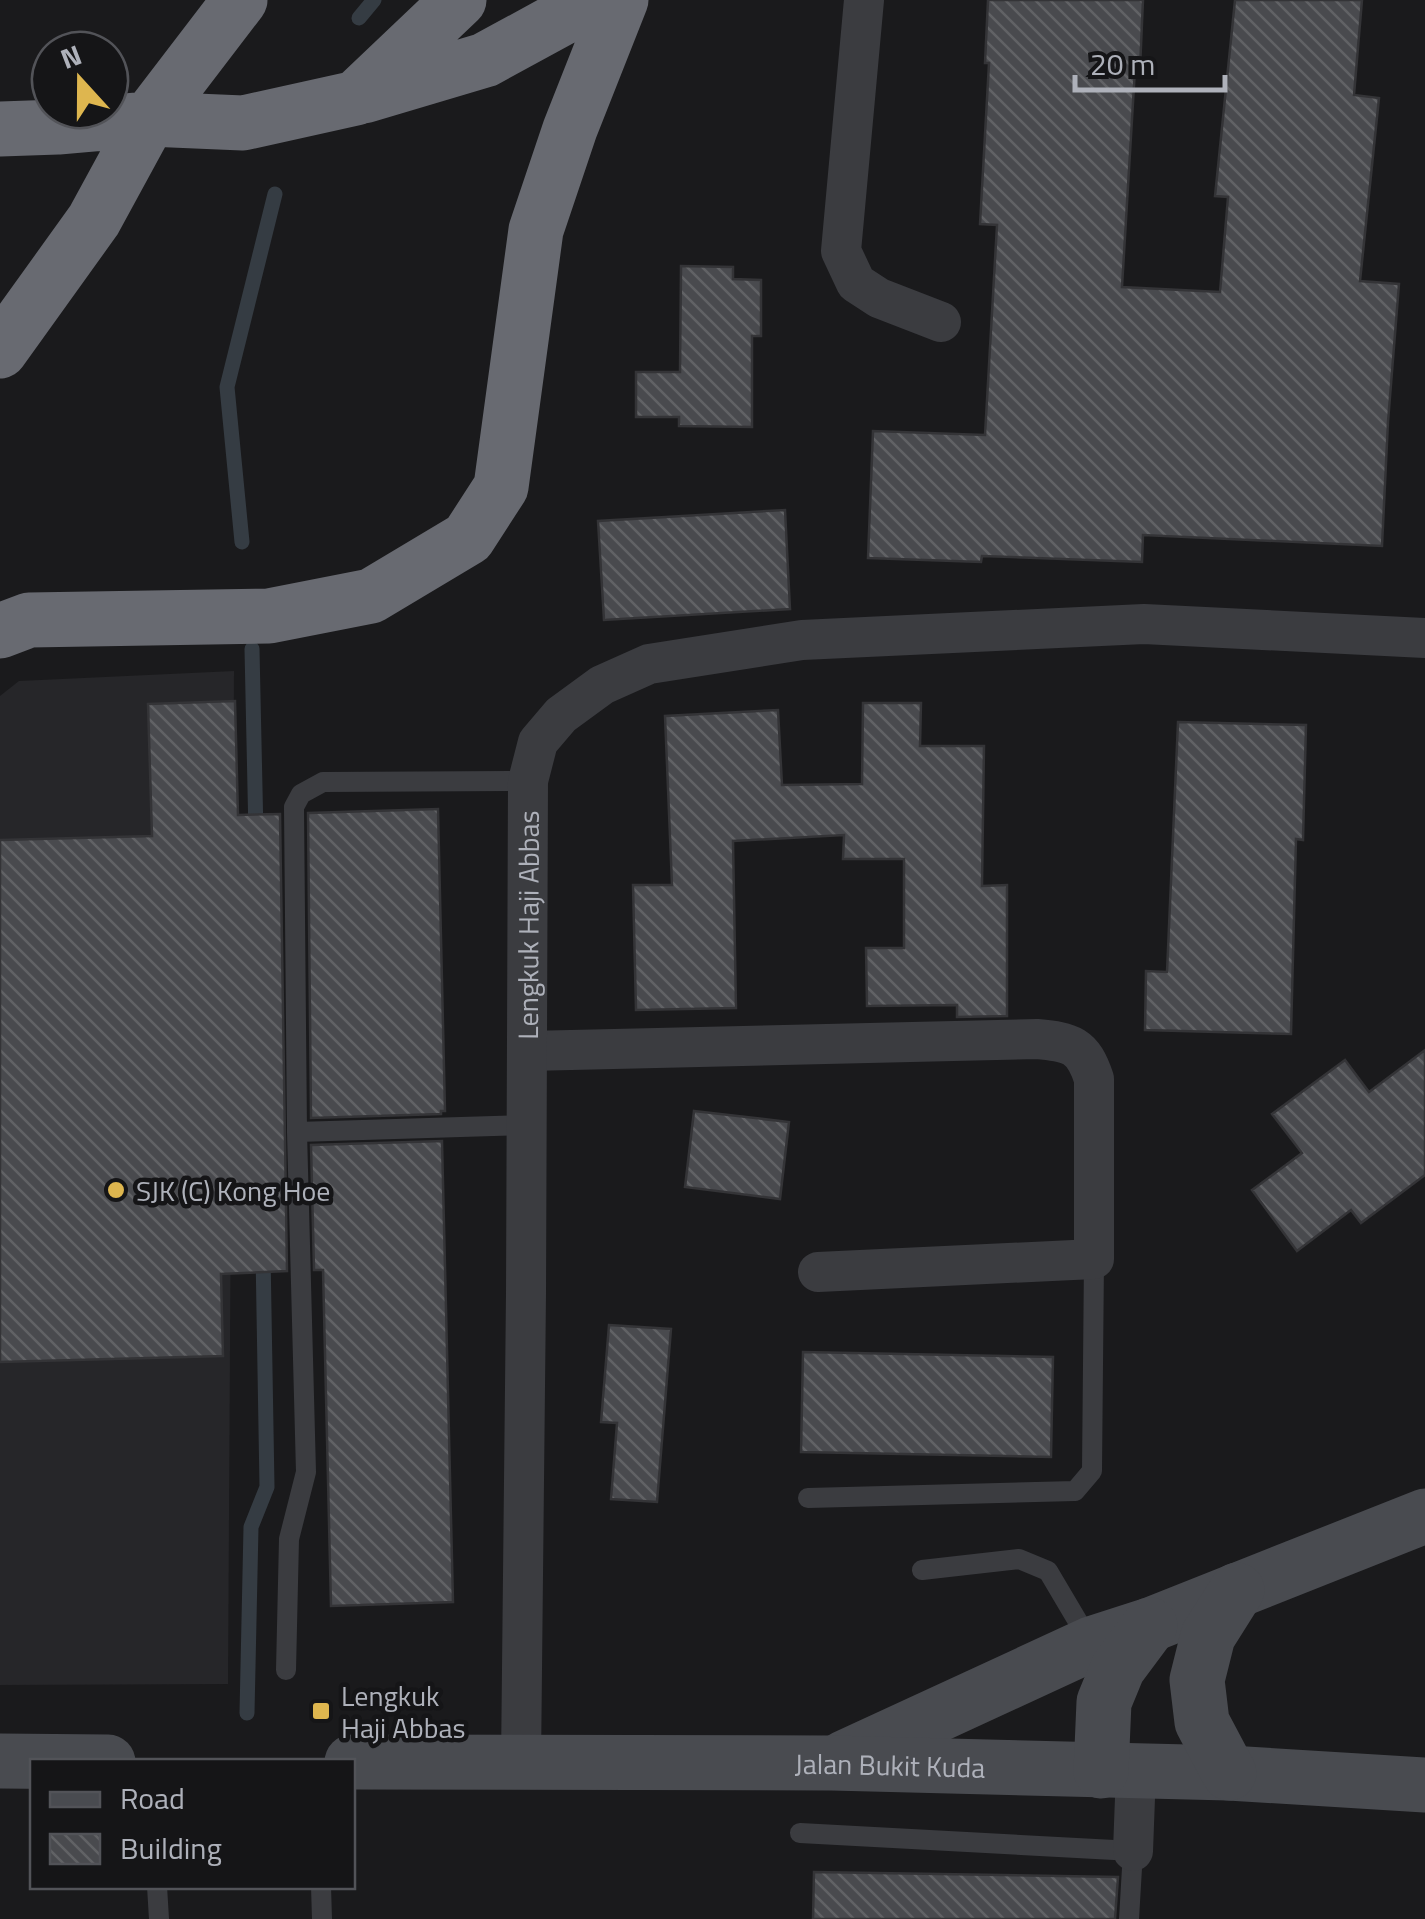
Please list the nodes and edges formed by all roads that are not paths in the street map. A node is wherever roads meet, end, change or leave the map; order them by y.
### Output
1 (240, 0) edge
2 (459, 0) edge
3 (595, 0) edge
4 (621, 0) edge
5 (864, 0) edge
6 (356, 98) junction
7 (150, 118) junction
8 (0, 129) edge
9 (940, 322) dead end
10 (0, 350) edge
11 (0, 631) edge
12 (1425, 638) edge
13 (528, 782) junction
14 (528, 1051) junction
15 (527, 1125) junction
16 (297, 1132) junction
17 (1094, 1260) junction
18 (818, 1272) dead end
19 (808, 1498) dead end
20 (1425, 1516) edge
21 (922, 1570) dead end
22 (1237, 1590) junction
23 (1150, 1625) junction
24 (1090, 1644) junction
25 (286, 1670) dead end
26 (0, 1761) edge
27 (30, 1761) edge
28 (355, 1762) edge
29 (521, 1762) junction
30 (832, 1763) junction
31 (1118, 1771) junction
32 (1229, 1773) junction
33 (1425, 1785) edge
34 (800, 1833) dead end
35 (1133, 1851) junction
36 (157, 1889) edge
37 (320, 1889) edge
38 (159, 1919) edge
39 (322, 1919) edge
40 (1129, 1919) edge

1 - 7 highway
2 - 6 highway
3 - 6 highway
4 - 11 highway
5 - 9 street
6 - 7 highway
7 - 8 highway
7 - 10 highway
12 - 13 street, Lengkuk Haji Abbas
13 - 14 street, Lengkuk Haji Abbas
13 - 16 lane
14 - 15 street, Lengkuk Haji Abbas
14 - 17 street
15 - 16 lane
15 - 29 street, Lengkuk Haji Abbas
16 - 25 lane
17 - 18 street
17 - 19 lane
20 - 22 street
21 - 24 lane
22 - 23 street
22 - 32 street
23 - 24 street
23 - 31 street
24 - 30 street
26 - 27 street
28 - 29 street, Jalan Bukit Kuda
29 - 30 street, Jalan Bukit Kuda
30 - 31 street, Jalan Bukit Kuda
31 - 32 street, Jalan Bukit Kuda
31 - 35 street
32 - 33 street, Jalan Bukit Kuda
34 - 35 lane
35 - 40 lane
36 - 38 lane
37 - 39 lane

